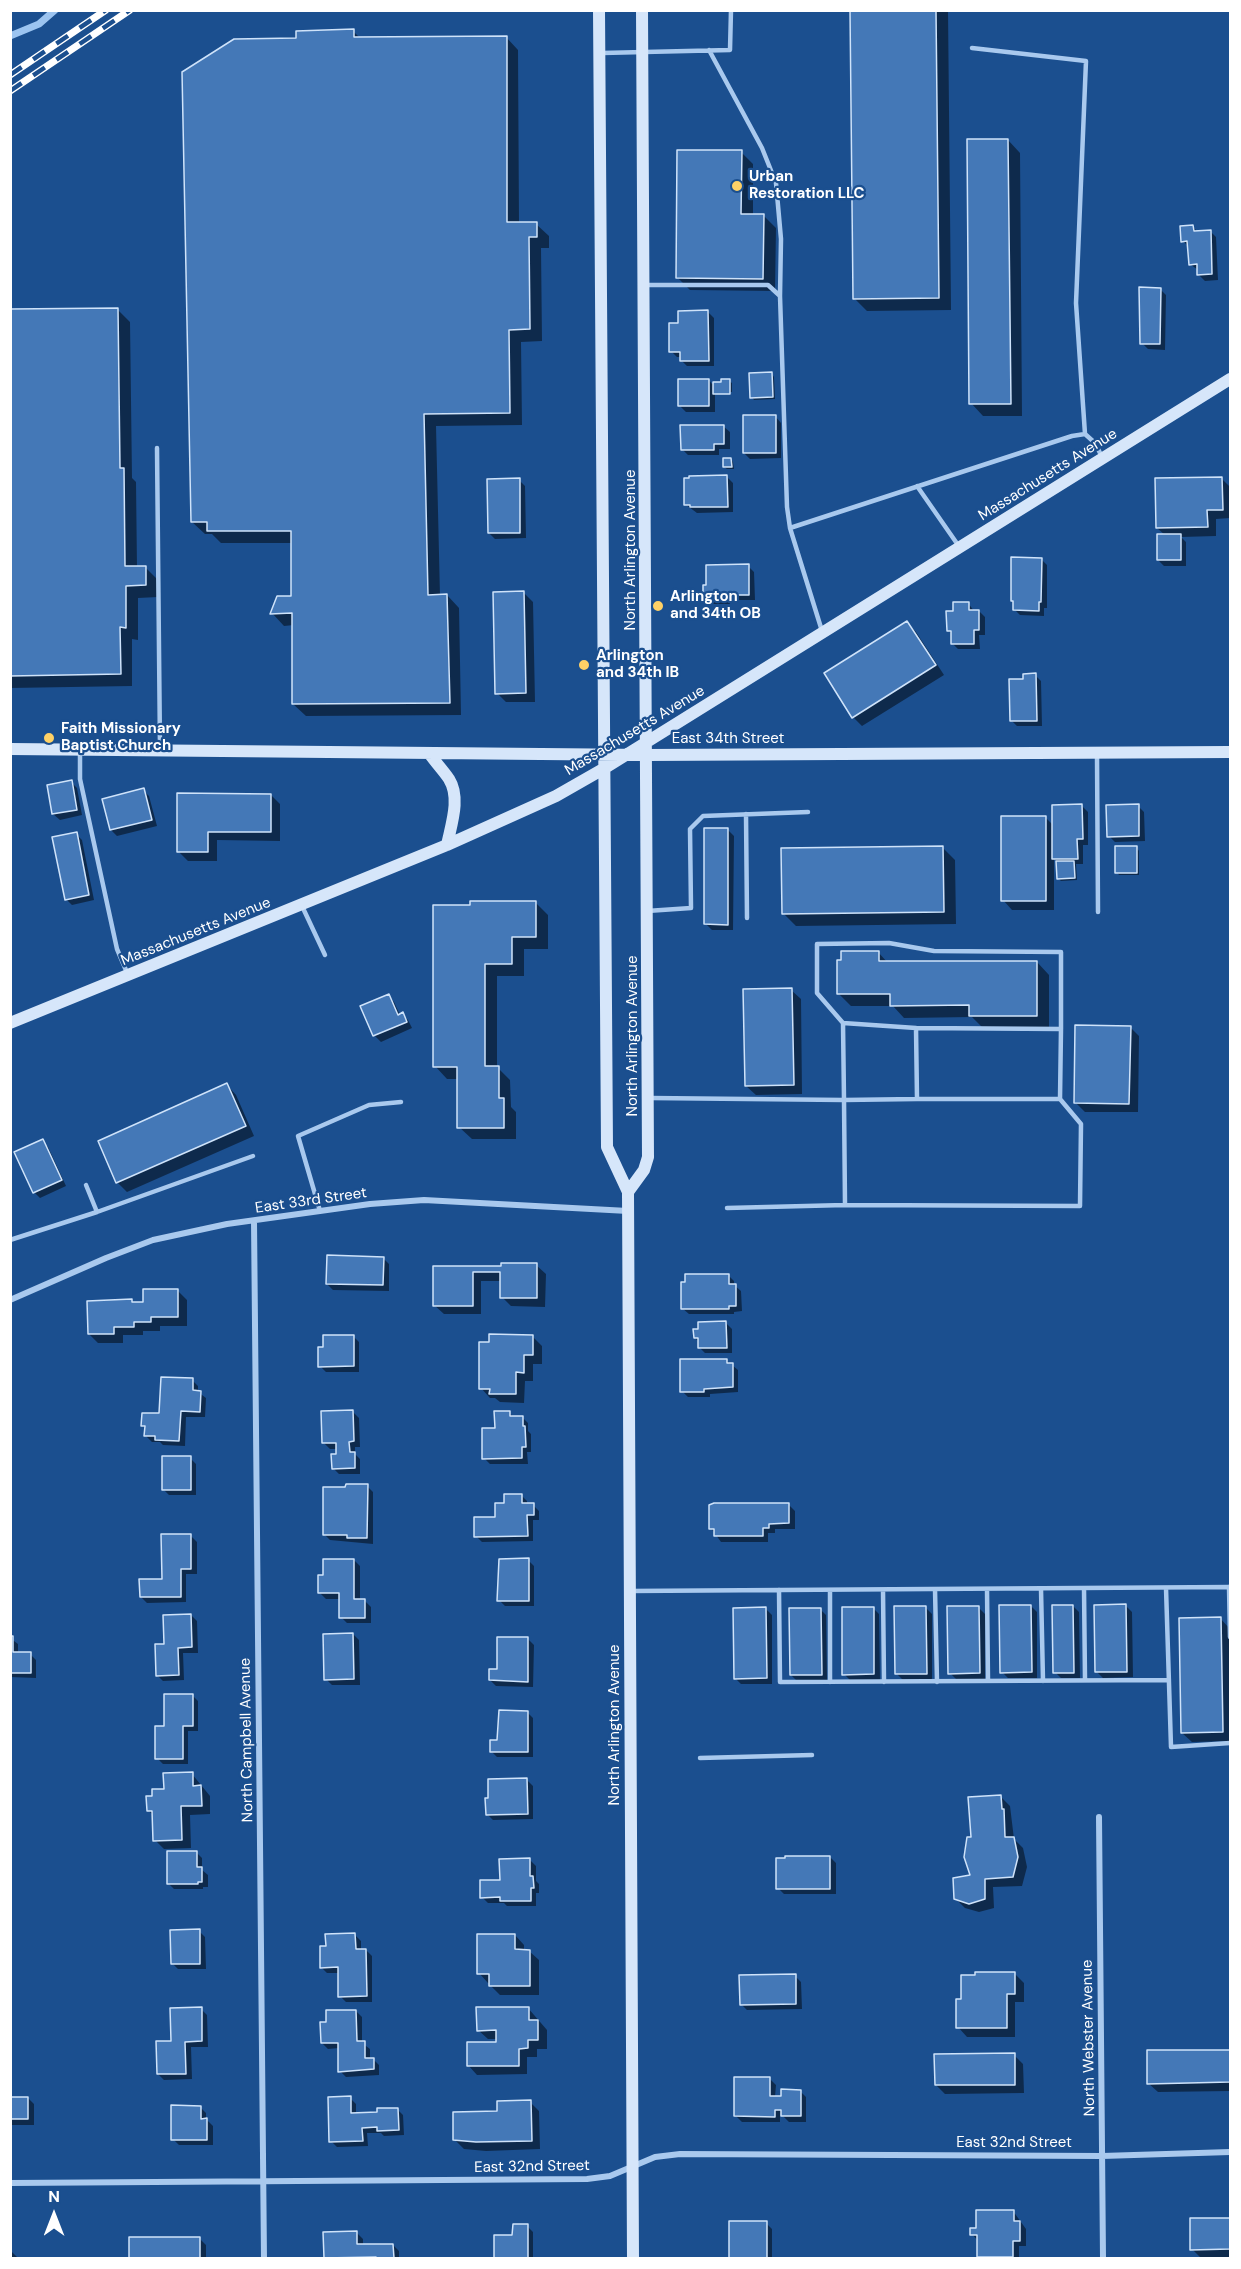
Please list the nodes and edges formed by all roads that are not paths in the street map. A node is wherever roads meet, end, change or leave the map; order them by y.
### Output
1 (598, 10) edge
2 (642, 10) edge
3 (731, 10) edge
4 (972, 48) dead end
5 (709, 50) junction
6 (642, 52) junction
7 (599, 53) junction
8 (644, 285) junction
9 (780, 296) junction
10 (1230, 379) edge
11 (1085, 434) junction
12 (157, 448) dead end
13 (1103, 458) junction
14 (917, 486) junction
15 (790, 528) junction
16 (960, 548) junction
17 (822, 633) junction
18 (647, 740) junction
19 (10, 749) edge
20 (80, 750) junction
21 (160, 750) junction
22 (1230, 752) edge
23 (429, 753) junction
24 (1097, 753) junction
25 (605, 754) junction
26 (625, 754) junction
27 (647, 755) junction
28 (605, 768) junction
29 (808, 812) dead end
30 (746, 814) junction
31 (447, 845) junction
32 (301, 905) junction
33 (647, 911) junction
34 (1098, 912) dead end
35 (747, 918) dead end
36 (325, 955) dead end
37 (128, 975) junction
38 (10, 1023) edge
39 (843, 1023) junction
40 (916, 1028) junction
41 (1061, 1029) junction
42 (648, 1098) junction
43 (917, 1099) junction
44 (1060, 1099) junction
45 (844, 1100) junction
46 (401, 1102) dead end
47 (254, 1156) dead end
48 (86, 1185) dead end
49 (628, 1192) junction
50 (845, 1205) junction
51 (727, 1208) dead end
52 (320, 1211) junction
53 (628, 1211) junction
54 (97, 1212) junction
55 (254, 1221) junction
56 (10, 1240) edge
57 (10, 1300) edge
58 (1230, 1587) edge
59 (1084, 1588) junction
60 (1166, 1588) junction
61 (935, 1589) junction
62 (987, 1589) junction
63 (1041, 1589) junction
64 (779, 1590) junction
65 (830, 1590) junction
66 (883, 1590) junction
67 (630, 1591) junction
68 (1230, 1637) edge
69 (1085, 1680) junction
70 (1169, 1680) junction
71 (988, 1681) junction
72 (1043, 1681) junction
73 (830, 1682) junction
74 (884, 1682) junction
75 (937, 1682) junction
76 (1230, 1743) edge
77 (812, 1755) dead end
78 (700, 1758) dead end
79 (1099, 1817) dead end
80 (1230, 2152) edge
81 (1102, 2156) junction
82 (632, 2168) junction
83 (264, 2181) junction
84 (10, 2183) edge
85 (264, 2259) edge
86 (633, 2259) edge
87 (1103, 2259) edge

1 - 7 main road, North Arlington Avenue
2 - 6 main road, North Arlington Avenue
3 - 5 lane
4 - 11 lane
5 - 6 lane
5 - 9 lane
6 - 7 lane
6 - 8 main road, North Arlington Avenue
7 - 25 main road, North Arlington Avenue
8 - 9 lane
8 - 18 main road, North Arlington Avenue
9 - 15 lane
10 - 13 main road, Massachusetts Avenue
11 - 13 lane
11 - 14 lane
12 - 21 lane
13 - 16 main road, Massachusetts Avenue
14 - 15 lane
14 - 16 lane
15 - 17 lane
16 - 17 main road, Massachusetts Avenue
17 - 18 main road, Massachusetts Avenue
18 - 26 main road, Massachusetts Avenue
18 - 27 main road, North Arlington Avenue
19 - 20 main road, East 34th Street
20 - 21 main road, East 34th Street
20 - 37 lane
21 - 23 main road, East 34th Street
22 - 24 main road, East 34th Street
23 - 25 main road, East 34th Street
23 - 31 main road
24 - 27 main road, East 34th Street
24 - 34 lane
25 - 26 main road, East 34th Street
25 - 28 main road, North Arlington Avenue
26 - 27 main road, East 34th Street
26 - 28 main road, Massachusetts Avenue
27 - 33 main road, North Arlington Avenue
28 - 31 main road, Massachusetts Avenue
28 - 49 main road, North Arlington Avenue
29 - 30 lane
30 - 33 lane
30 - 35 lane
31 - 32 main road, Massachusetts Avenue
32 - 36 lane
32 - 37 main road, Massachusetts Avenue
33 - 42 main road, North Arlington Avenue
37 - 38 main road, Massachusetts Avenue
39 - 40 lane
39 - 41 lane
39 - 45 lane
40 - 41 lane
40 - 43 lane
41 - 44 lane
42 - 45 lane
42 - 49 main road, North Arlington Avenue
43 - 44 lane
43 - 45 lane
44 - 50 lane
45 - 50 lane
46 - 52 lane
47 - 54 lane
48 - 54 lane
49 - 53 main road, North Arlington Avenue
50 - 51 lane
52 - 53 street, East 33rd Street
52 - 55 street, East 33rd Street
53 - 67 main road, North Arlington Avenue
54 - 56 lane
55 - 57 street, East 33rd Street
55 - 83 street, North Campbell Avenue
58 - 60 lane
58 - 68 lane
59 - 60 lane
59 - 63 lane
59 - 69 lane
60 - 70 lane
61 - 62 lane
61 - 66 lane
61 - 75 lane
62 - 63 lane
62 - 71 lane
63 - 72 lane
64 - 65 lane
64 - 67 lane
64 - 73 lane
65 - 66 lane
65 - 73 lane
66 - 74 lane
67 - 82 main road, North Arlington Avenue
69 - 70 lane
69 - 72 lane
70 - 76 lane
71 - 72 lane
71 - 75 lane
73 - 74 lane
74 - 75 lane
77 - 78 lane
79 - 81 street, North Webster Avenue
80 - 81 street, East 32nd Street
81 - 82 street, East 32nd Street
81 - 87 street, North Webster Avenue
82 - 83 street, East 32nd Street
82 - 86 main road, North Arlington Avenue
83 - 84 street, East 32nd Street
83 - 85 street, North Campbell Avenue

